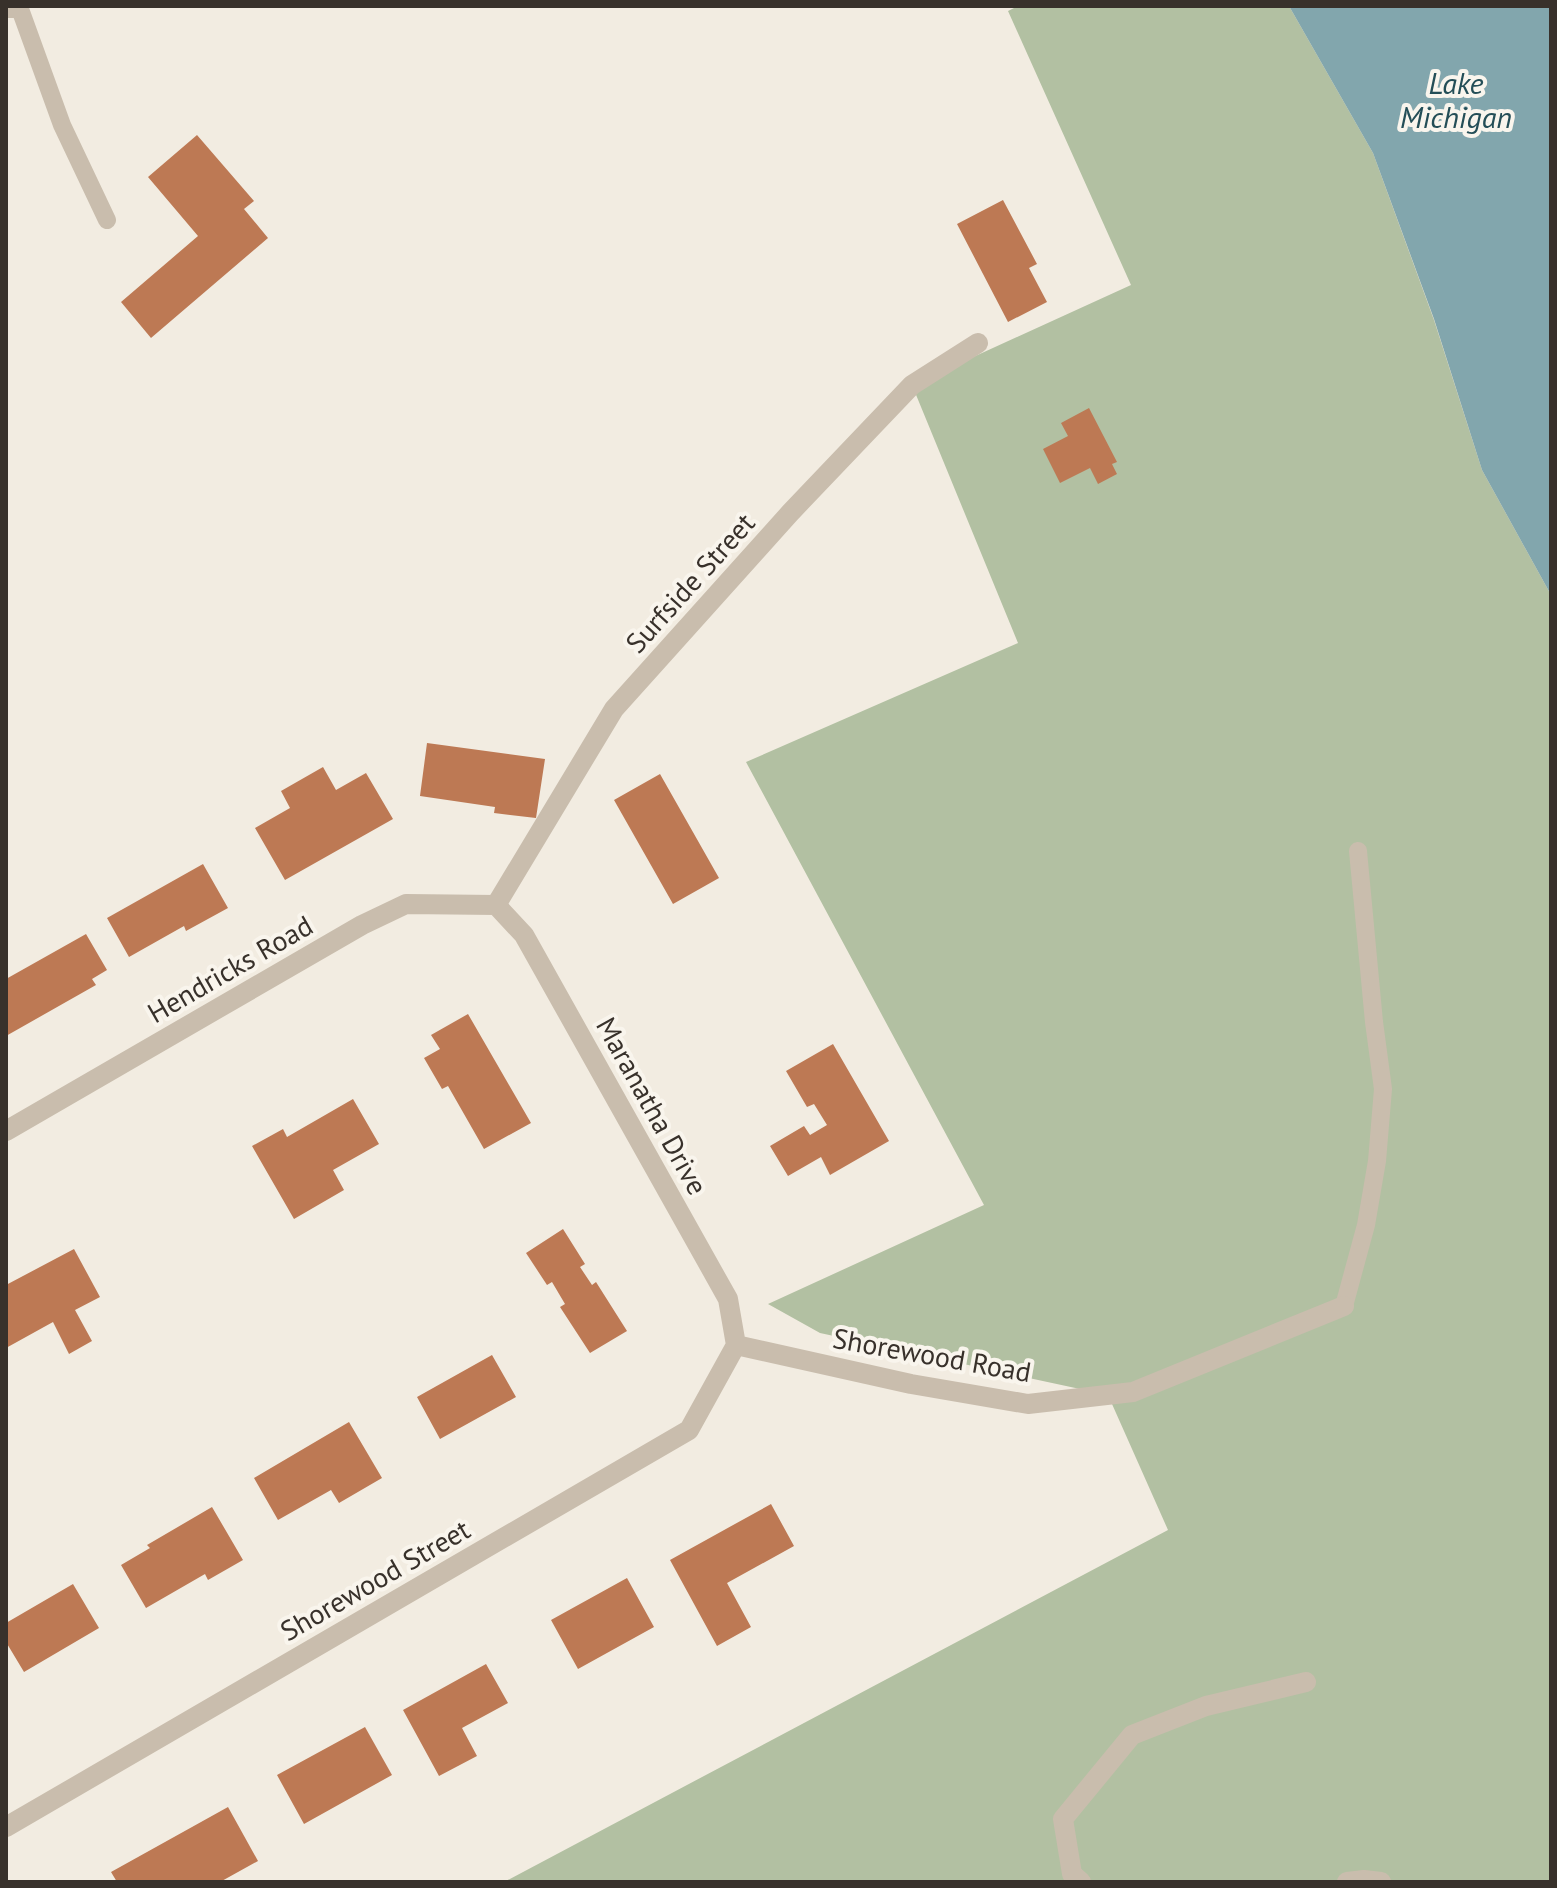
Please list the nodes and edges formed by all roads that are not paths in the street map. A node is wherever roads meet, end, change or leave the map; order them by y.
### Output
1 (6, 9) edge
2 (107, 220) dead end
3 (978, 343) dead end
4 (1358, 851) dead end
5 (496, 905) junction
6 (6, 1131) edge
7 (1344, 1306) joint
8 (736, 1345) junction
9 (1306, 1682) dead end
10 (6, 1827) edge
11 (1081, 1882) edge
12 (1347, 1882) edge
13 (1381, 1882) edge

1 - 2 lane
3 - 5 street, Surfside Street
4 - 7 lane
5 - 6 street, Hendricks Road
5 - 8 street, Maranatha Drive
7 - 8 street, Shorewood Road
8 - 10 street, Shorewood Street
9 - 11 street
12 - 13 street

